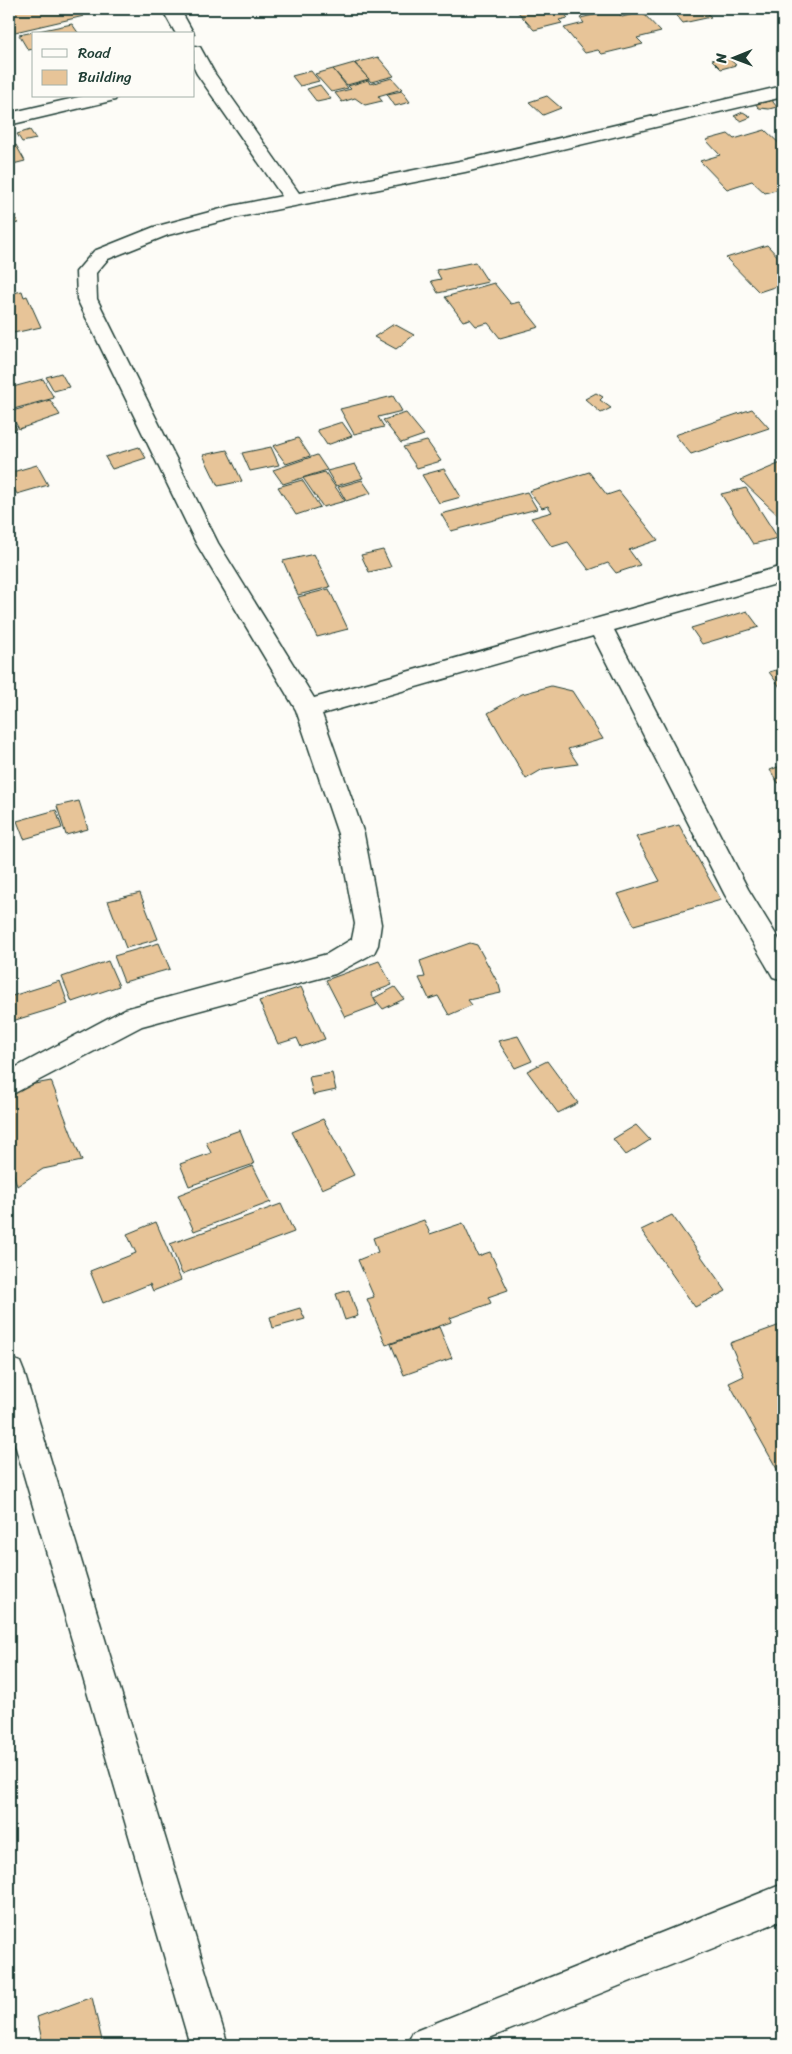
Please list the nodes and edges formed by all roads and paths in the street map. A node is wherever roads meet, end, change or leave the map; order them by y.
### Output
1 (172, 9) edge
2 (184, 32) edge
3 (195, 55) edge
4 (200, 75) edge
5 (783, 91) edge
6 (99, 98) edge
7 (9, 119) edge
8 (294, 201) junction
9 (783, 574) edge
10 (600, 626) junction
11 (308, 709) junction
12 (783, 969) edge
13 (9, 1084) edge
14 (9, 1372) edge
15 (783, 1902) edge
16 (209, 2045) edge
17 (426, 2045) edge

1 - 2 street
3 - 4 street
4 - 8 street
5 - 8 street
6 - 7 street
8 - 11 street
9 - 10 street
10 - 11 street
10 - 12 street
11 - 13 street
14 - 16 street
15 - 17 street

